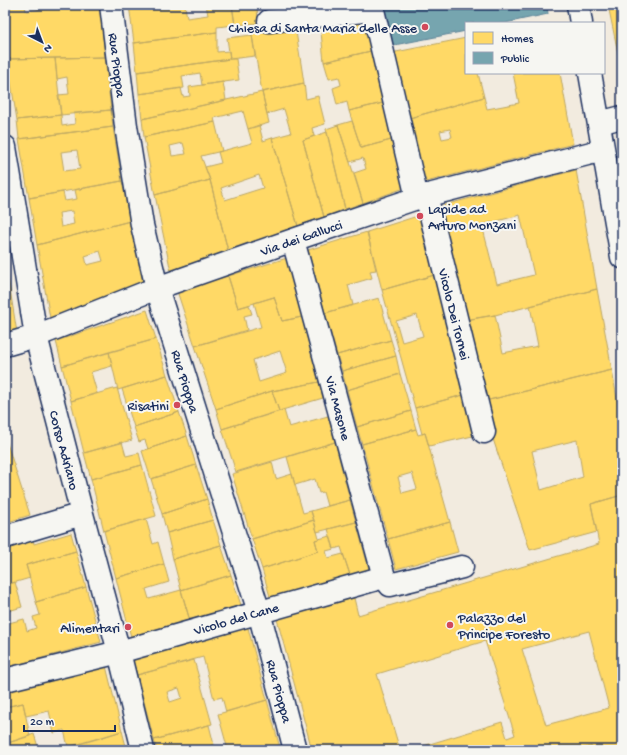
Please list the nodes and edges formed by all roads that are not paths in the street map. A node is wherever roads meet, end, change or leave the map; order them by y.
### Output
1 (111, 5) edge
2 (578, 5) edge
3 (270, 21) dead end
4 (581, 22) edge
5 (590, 74) edge
6 (622, 117) edge
7 (598, 123) junction
8 (5, 147) edge
9 (603, 150) junction
10 (422, 196) junction
11 (293, 240) junction
12 (621, 249) edge
13 (157, 288) junction
14 (36, 336) junction
15 (5, 345) edge
16 (484, 432) dead end
17 (82, 514) junction
18 (5, 537) edge
19 (462, 567) dead end
20 (384, 576) junction
21 (259, 612) junction
22 (119, 652) junction
23 (5, 680) edge
24 (143, 750) edge
25 (295, 750) edge

1 - 13 street, Rua Pioppa
2 - 4 street
3 - 10 street, Vicolo Dei Tornei
5 - 7 street
6 - 7 street
7 - 9 street
8 - 14 street, Corso Adriano
9 - 10 street, Via dei Gallucci
9 - 12 street
10 - 11 street, Via dei Gallucci
10 - 16 street, Vicolo Dei Tornei
11 - 13 street, Via dei Gallucci
11 - 20 street, Via Masone
13 - 14 street, Via dei Gallucci
13 - 21 street, Rua Pioppa
14 - 15 street, Via dei Gallucci
14 - 17 street, Corso Adriano
17 - 18 street
17 - 22 street, Corso Adriano
19 - 20 street
20 - 21 street, Vicolo del Cane
21 - 22 street, Vicolo del Cane
21 - 25 street, Rua Pioppa
22 - 23 street, Vicolo del Cane
22 - 24 street, Corso Adriano

